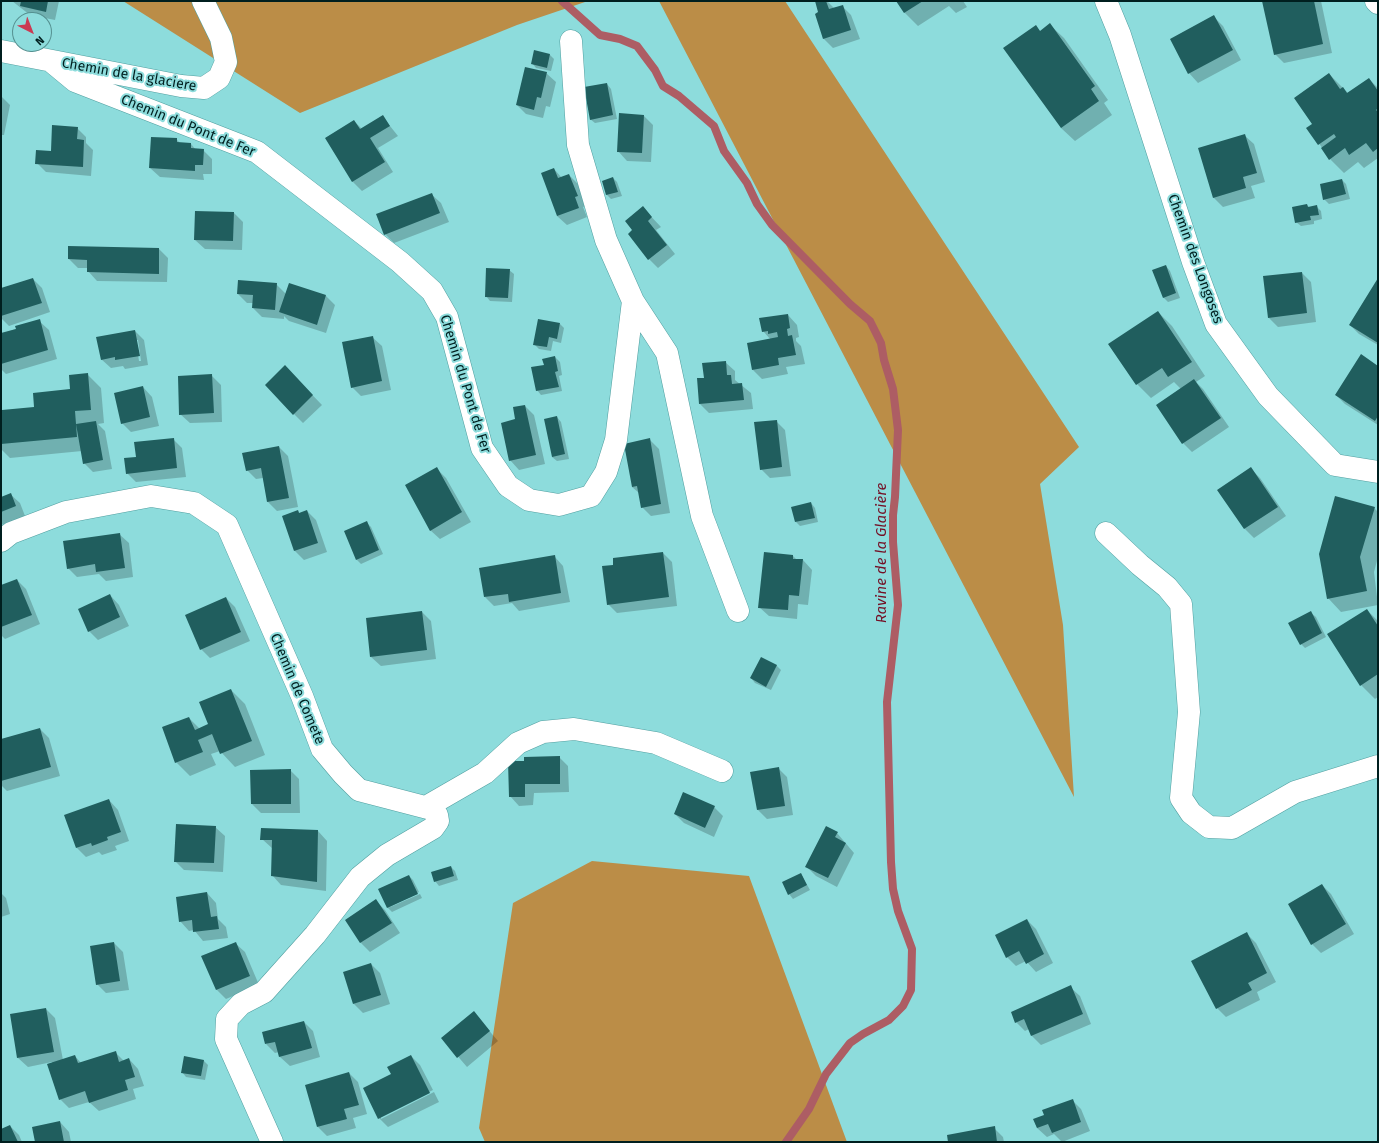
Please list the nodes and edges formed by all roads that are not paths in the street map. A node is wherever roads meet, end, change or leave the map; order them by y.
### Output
1 (203, 1) edge
2 (1106, 1) edge
3 (1376, 1) edge
4 (1378, 3) edge
5 (571, 41) dead end
6 (1, 51) edge
7 (52, 62) junction
8 (633, 300) junction
9 (1378, 472) edge
10 (1106, 533) dead end
11 (1, 541) edge
12 (738, 611) dead end
13 (1378, 766) edge
14 (722, 771) dead end
15 (426, 807) junction
16 (272, 1142) edge

1 - 7 street, Chemin de la glaciere
2 - 9 street, Chemin des Longoses
3 - 4 street
5 - 8 street
6 - 7 street, Chemin de la glaciere
7 - 8 street, Chemin du Pont de Fer
8 - 12 street
10 - 13 street
11 - 15 street, Chemin de Comete
14 - 15 street
15 - 16 street

